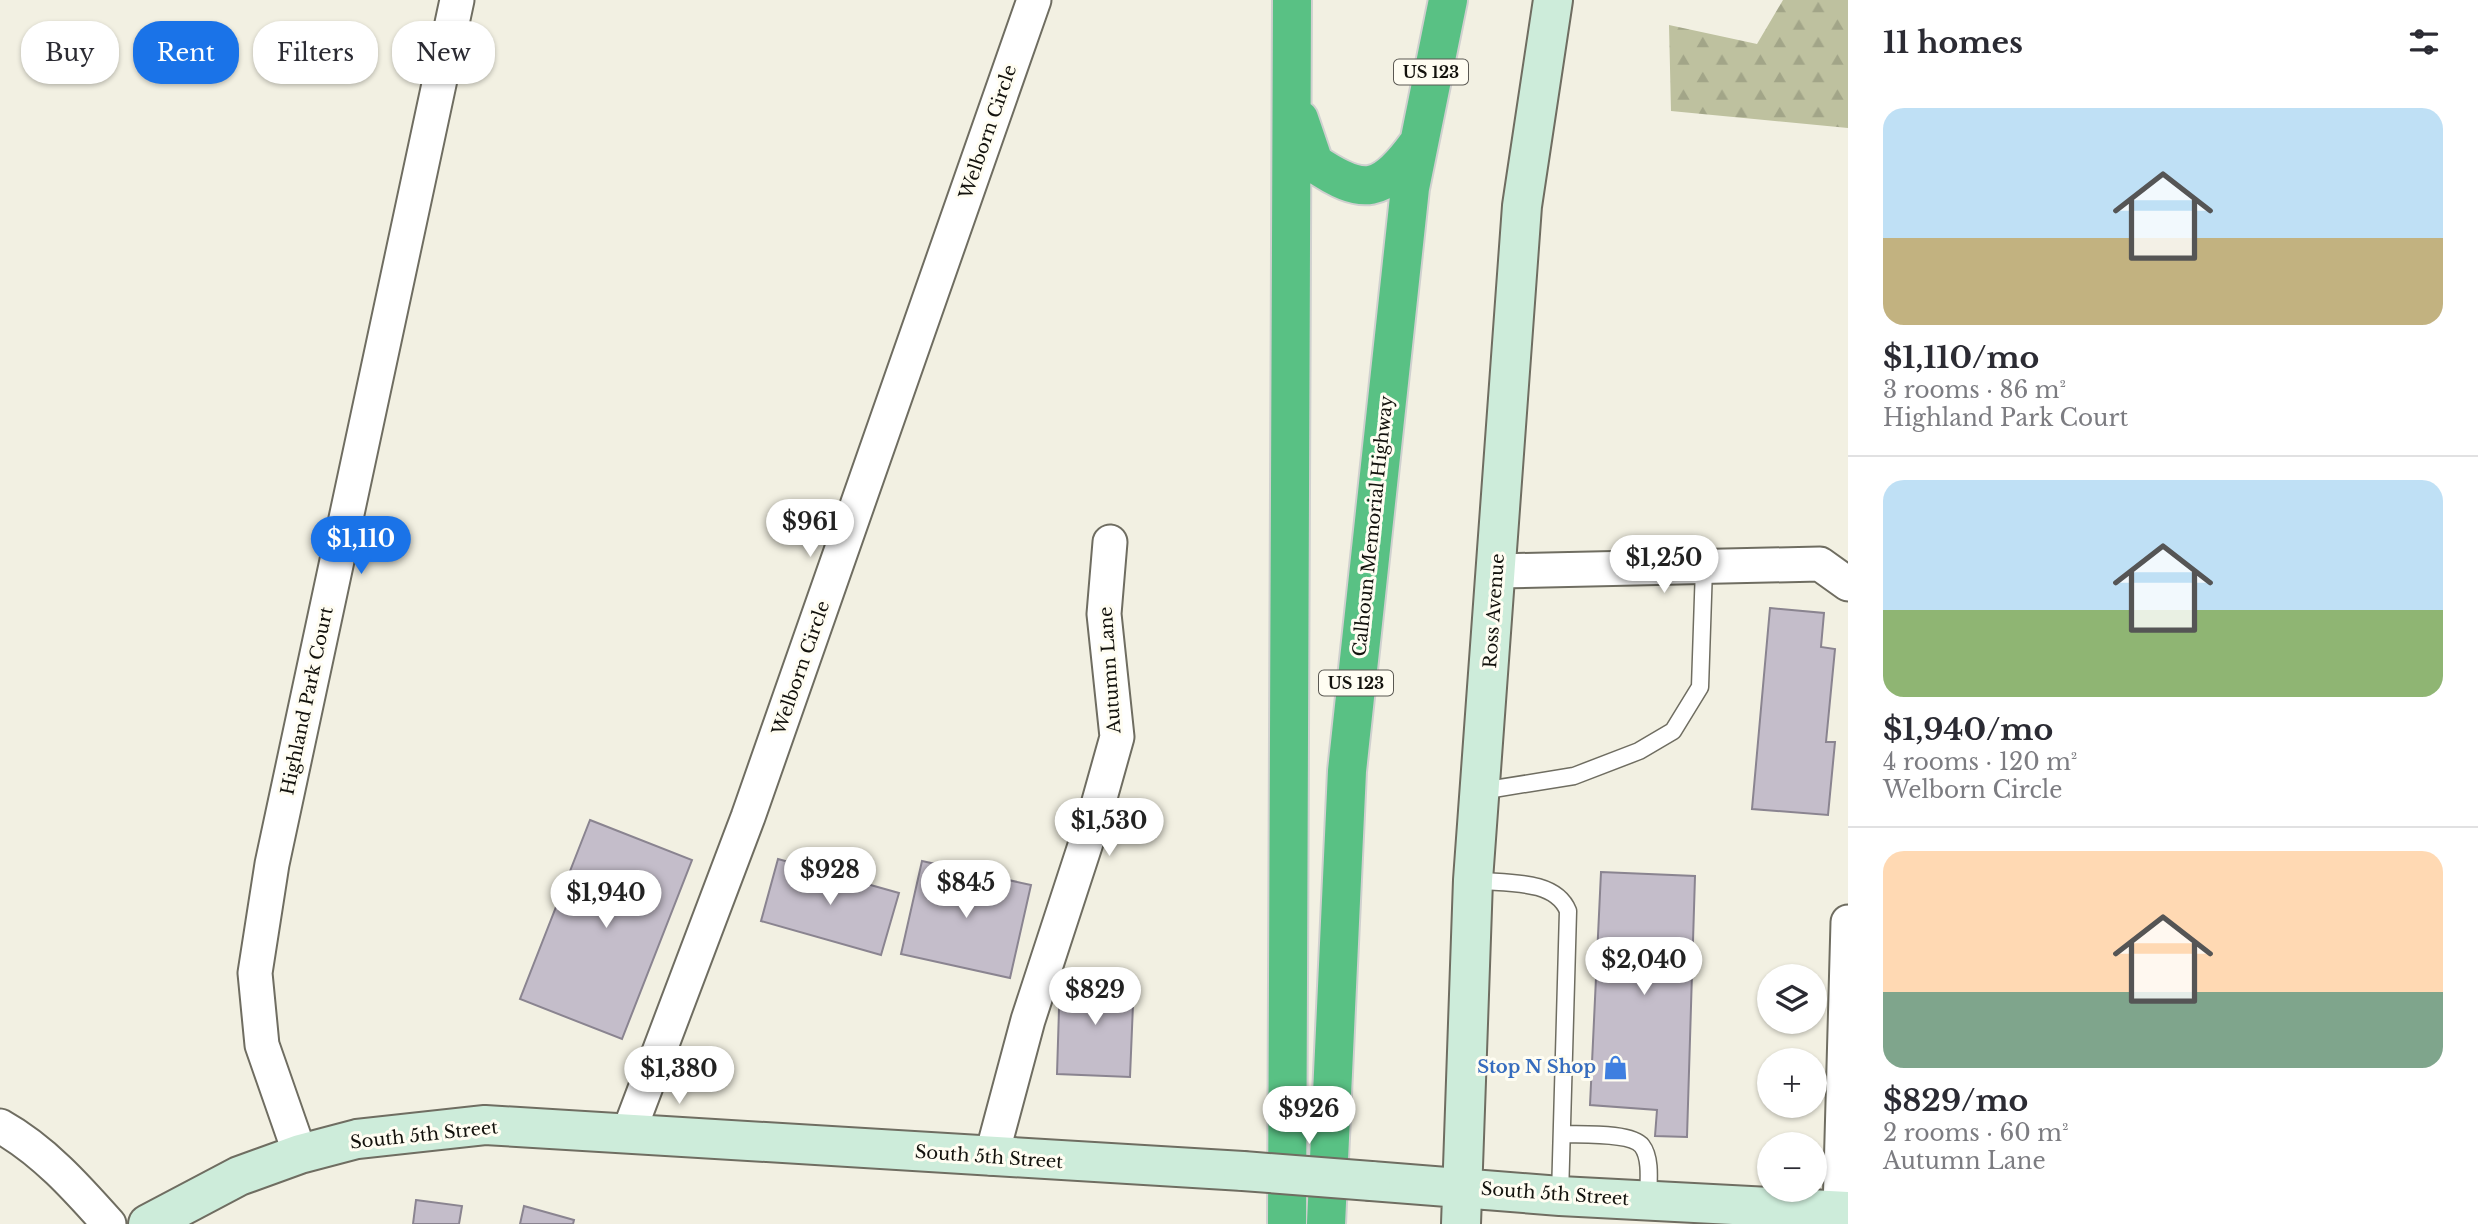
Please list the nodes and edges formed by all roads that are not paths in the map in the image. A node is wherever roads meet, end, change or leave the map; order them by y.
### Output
1 (457, 0) edge
2 (1034, 0) edge
3 (1293, 0) edge
4 (1448, 0) edge
5 (1553, 0) edge
6 (1293, 85) junction
7 (1417, 145) junction
8 (1110, 542) dead end
9 (1704, 567) junction
10 (1497, 571) junction
11 (1848, 584) edge
12 (1480, 791) junction
13 (1473, 880) junction
14 (1848, 922) edge
15 (0, 1126) edge
16 (628, 1134) junction
17 (1562, 1134) junction
18 (300, 1154) junction
19 (991, 1158) junction
20 (1462, 1186) junction
21 (1560, 1196) junction
22 (1648, 1201) junction
23 (1835, 1214) edge
24 (109, 1224) edge
25 (148, 1224) edge
26 (1287, 1224) edge
27 (1326, 1224) edge
28 (1461, 1224) edge

1 - 18 street, Highland Park Court
2 - 16 street, Welborn Circle
3 - 6 highway
4 - 7 highway, Calhoun Memorial Highway / US 123
5 - 10 street, Ross Avenue
6 - 7 highway
6 - 26 highway
7 - 27 highway, Calhoun Memorial Highway / US 123
8 - 19 street, Autumn Lane
9 - 10 street
9 - 11 street
9 - 12 lane
10 - 12 street, Ross Avenue
12 - 13 street, Ross Avenue
13 - 17 lane
13 - 20 street, Ross Avenue
14 - 23 street
15 - 24 street
16 - 18 street, South 5th Street
16 - 19 street, South 5th Street
17 - 21 lane
17 - 22 lane
18 - 25 street, South 5th Street
19 - 20 street, South 5th Street, bridge
20 - 21 street, South 5th Street
20 - 28 street, Ross Avenue
21 - 22 street, South 5th Street
22 - 23 street, South 5th Street

